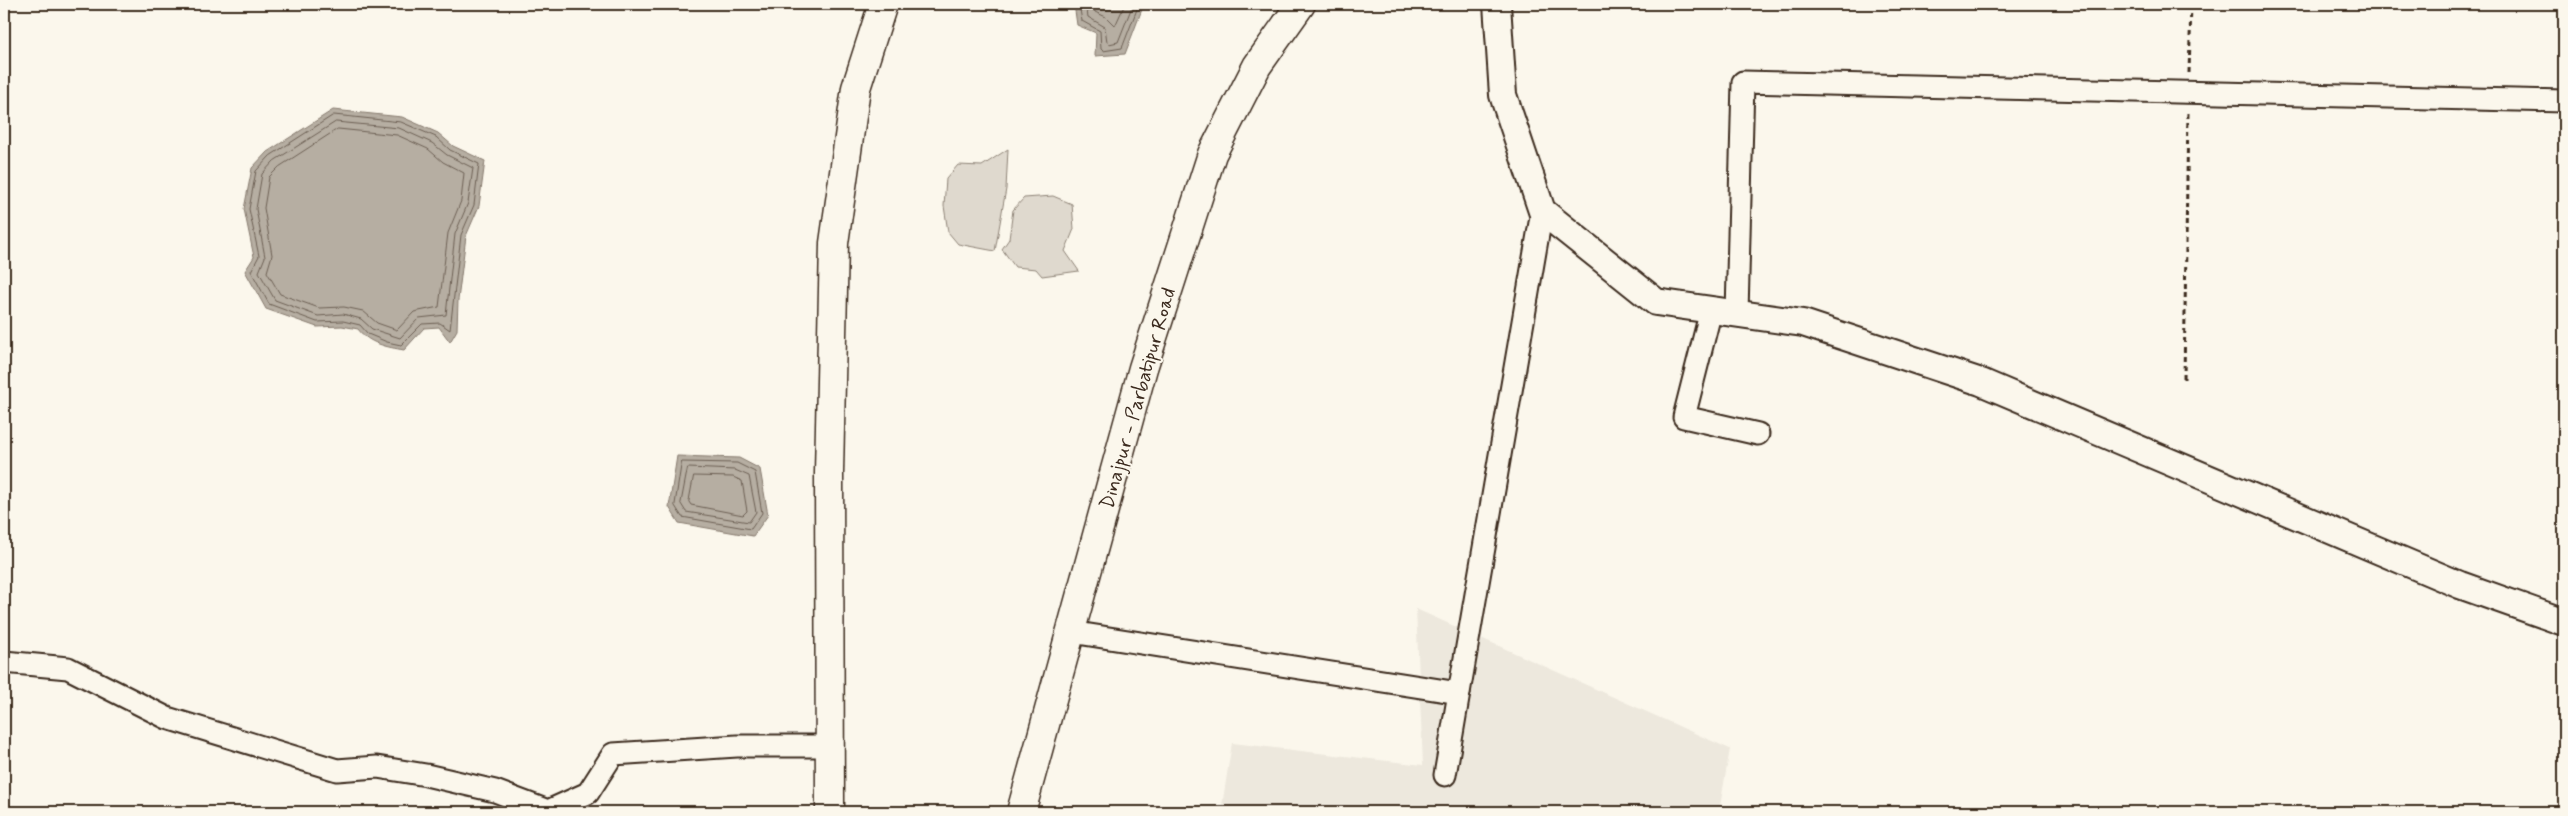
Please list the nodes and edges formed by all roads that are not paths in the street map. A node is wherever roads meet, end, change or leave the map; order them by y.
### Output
1 (883, 4) edge
2 (1301, 4) edge
3 (1497, 4) edge
4 (2564, 102) edge
5 (1542, 212) junction
6 (1724, 312) junction
7 (1758, 434) dead end
8 (2564, 622) edge
9 (1071, 632) junction
10 (4, 662) edge
11 (1459, 693) junction
12 (830, 746) junction
13 (1445, 774) dead end
14 (830, 812) edge
15 (1021, 812) edge

1 - 12 main road
2 - 9 main road, Dinajpur - Parbatipur Road
3 - 5 street
4 - 6 street
5 - 6 street
5 - 11 street
6 - 7 street
6 - 8 street
9 - 11 street
9 - 15 main road, Dinajpur - Parbatipur Road
10 - 12 street
11 - 13 street
12 - 14 main road

